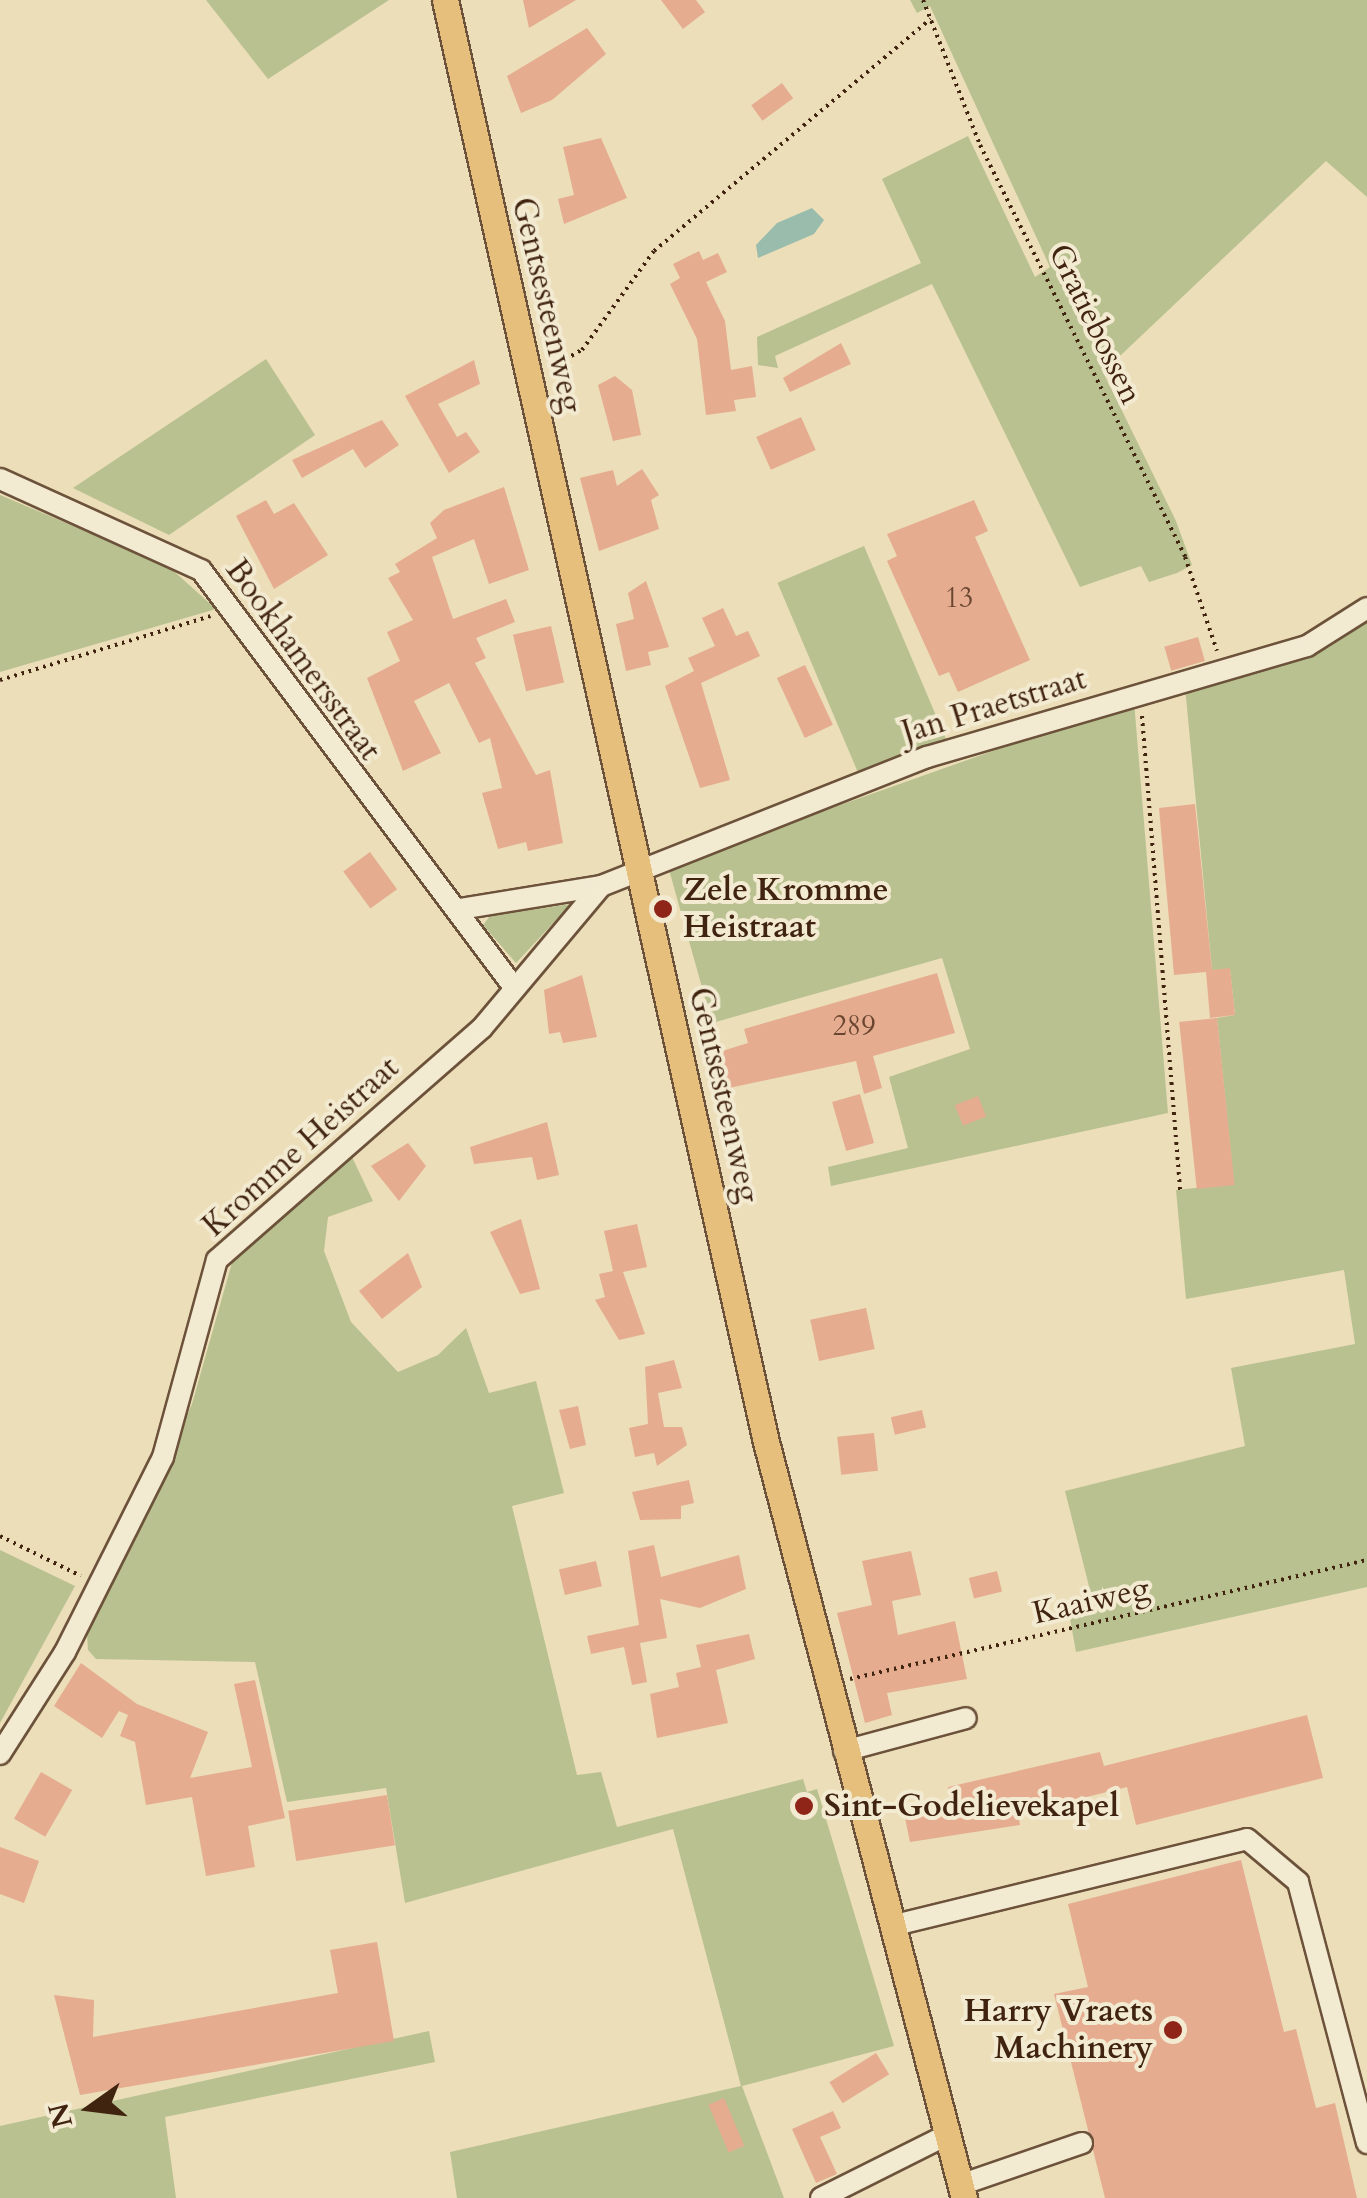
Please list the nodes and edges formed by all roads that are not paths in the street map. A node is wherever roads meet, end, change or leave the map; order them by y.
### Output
1 (446, 0) edge
2 (0, 480) edge
3 (1367, 608) edge
4 (638, 865) junction
5 (601, 886) junction
6 (460, 909) junction
7 (513, 986) junction
8 (966, 1718) dead end
9 (844, 1750) junction
10 (0, 1754) edge
11 (890, 1926) junction
12 (946, 2135) junction
13 (1082, 2142) dead end
14 (1367, 2142) edge
15 (962, 2191) edge
16 (821, 2198) edge

1 - 4 main road, Gentsesteenweg
2 - 6 street, Bookhamersstraat
3 - 4 street, Jan Praetstraat
4 - 5 street, Kromme Heistraat
4 - 9 main road, Gentsesteenweg
5 - 6 street
5 - 7 street, Kromme Heistraat
6 - 7 street, Bookhamersstraat
7 - 10 street, Kromme Heistraat
8 - 9 street
9 - 11 main road, Gentsesteenweg
11 - 12 main road, Gentsesteenweg
11 - 14 street
12 - 15 main road, Gentsesteenweg
12 - 16 street
13 - 15 street

